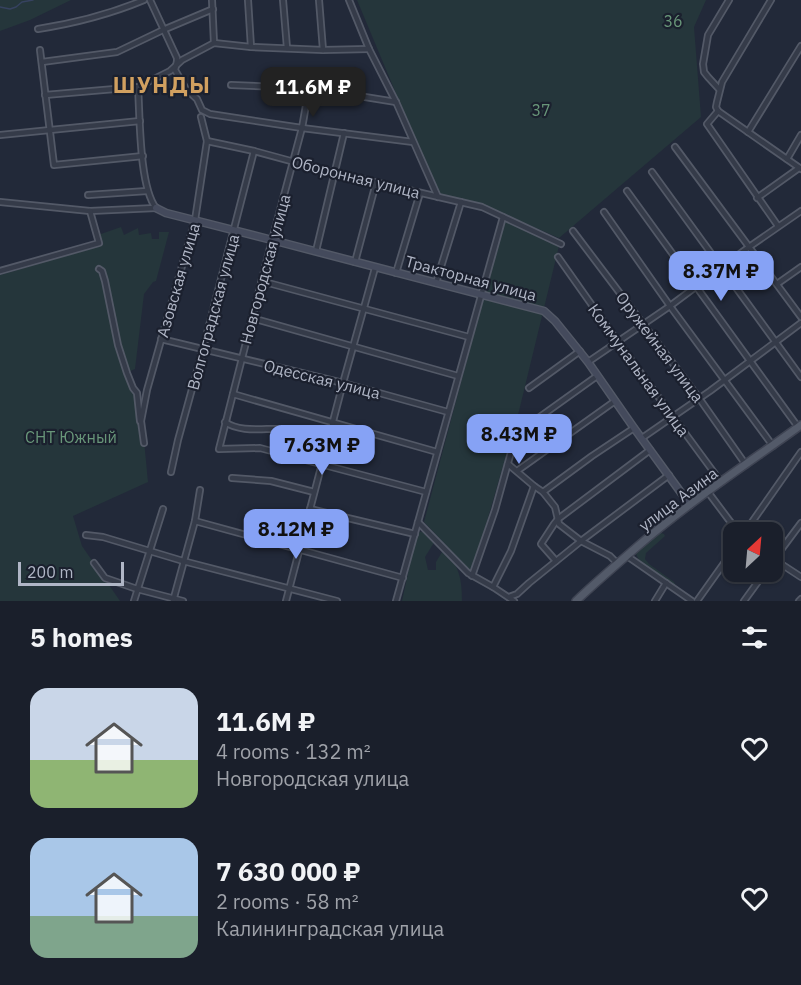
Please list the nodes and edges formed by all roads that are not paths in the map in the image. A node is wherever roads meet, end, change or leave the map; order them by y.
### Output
1 (144, 0) edge
2 (150, 0) edge
3 (212, 0) edge
4 (248, 0) edge
5 (283, 0) edge
6 (318, 0) edge
7 (349, 0) edge
8 (729, 0) edge
9 (771, 0) edge
10 (213, 9) junction
11 (38, 29) dead end
12 (163, 30) junction
13 (214, 43) junction
14 (251, 46) junction
15 (801, 46) edge
16 (287, 48) junction
17 (369, 49) junction
18 (40, 50) dead end
19 (323, 50) junction
20 (42, 62) junction
21 (177, 65) junction
22 (231, 86) dead end
23 (138, 87) junction
24 (309, 88) junction
25 (719, 89) junction
26 (45, 95) junction
27 (396, 102) junction
28 (718, 111) junction
29 (201, 117) dead end
30 (140, 120) junction
31 (302, 128) junction
32 (50, 131) junction
33 (748, 132) junction
34 (344, 133) junction
35 (0, 135) edge
36 (801, 135) edge
37 (207, 141) junction
38 (413, 142) junction
39 (675, 147) dead end
40 (254, 151) junction
41 (143, 156) junction
42 (787, 159) junction
43 (293, 162) junction
44 (800, 168) edge
45 (652, 172) dead end
46 (336, 173) junction
47 (376, 183) junction
48 (147, 191) junction
49 (627, 191) dead end
50 (420, 194) junction
51 (88, 195) dead end
52 (438, 197) junction
53 (758, 198) junction
54 (0, 202) edge
55 (461, 202) junction
56 (156, 208) junction
57 (90, 211) junction
58 (801, 211) edge
59 (604, 212) dead end
60 (503, 217) junction
61 (195, 220) junction
62 (778, 226) junction
63 (234, 230) junction
64 (573, 231) dead end
65 (272, 240) junction
66 (561, 244) dead end
67 (749, 247) junction
68 (316, 251) junction
69 (558, 257) dead end
70 (355, 262) junction
71 (375, 267) junction
72 (801, 267) edge
73 (721, 268) junction
74 (99, 269) dead end
75 (0, 271) edge
76 (396, 273) junction
77 (261, 281) junction
78 (436, 283) junction
79 (777, 284) junction
80 (696, 287) junction
81 (481, 294) junction
82 (670, 306) junction
83 (363, 309) junction
84 (801, 317) edge
85 (252, 318) junction
86 (801, 323) edge
87 (644, 324) junction
88 (469, 337) junction
89 (161, 339) junction
90 (618, 342) junction
91 (776, 342) junction
92 (354, 346) junction
93 (203, 349) junction
94 (580, 351) junction
95 (242, 358) junction
96 (750, 360) junction
97 (588, 362) junction
98 (458, 376) junction
99 (597, 376) junction
100 (801, 377) edge
101 (724, 379) junction
102 (343, 383) junction
103 (529, 388) dead end
104 (147, 390) junction
105 (137, 393) junction
106 (233, 394) junction
107 (699, 399) junction
108 (615, 401) junction
109 (448, 412) junction
110 (673, 417) junction
111 (225, 422) junction
112 (333, 422) junction
113 (800, 426) edge
114 (634, 428) junction
115 (283, 429) dead end
116 (642, 438) junction
117 (773, 446) junction
118 (650, 450) junction
119 (437, 452) junction
120 (801, 452) edge
121 (322, 464) junction
122 (508, 464) junction
123 (746, 465) junction
124 (517, 471) junction
125 (171, 472) dead end
126 (669, 475) junction
127 (232, 478) dead end
128 (721, 482) junction
129 (534, 486) junction
130 (200, 490) dead end
131 (314, 492) junction
132 (426, 492) junction
133 (543, 492) junction
134 (708, 492) junction
135 (690, 505) junction
136 (163, 509) dead end
137 (310, 509) junction
138 (558, 519) junction
139 (195, 520) junction
140 (418, 522) junction
141 (730, 522) edge
142 (752, 522) edge
143 (801, 524) edge
144 (415, 534) junction
145 (86, 535) dead end
146 (581, 541) junction
147 (783, 547) edge
148 (300, 549) junction
149 (149, 550) junction
150 (627, 555) junction
151 (183, 561) junction
152 (556, 561) junction
153 (94, 563) dead end
154 (617, 563) junction
155 (723, 564) edge
156 (783, 566) edge
157 (472, 576) junction
158 (801, 577) edge
159 (403, 578) junction
160 (758, 582) edge
161 (666, 583) junction
162 (493, 587) junction
163 (290, 588) junction
164 (137, 589) junction
165 (517, 594) junction
166 (508, 597) junction
167 (173, 600) edge
168 (134, 601) edge
169 (183, 601) edge
170 (286, 601) edge
171 (337, 601) edge
172 (396, 601) edge
173 (514, 601) edge
174 (519, 601) edge
175 (576, 601) edge
176 (655, 601) edge
177 (695, 601) edge
178 (744, 601) edge

1 - 11 street
2 - 12 street
3 - 10 street
4 - 14 street
5 - 16 street
6 - 19 street
7 - 17 street
8 - 25 street
9 - 25 street
10 - 12 street
10 - 13 street
12 - 20 street
12 - 21 street
13 - 14 street
13 - 21 street
14 - 16 street
15 - 33 street
16 - 19 street
17 - 19 street
17 - 27 street
18 - 20 street
20 - 26 street
21 - 23 street
21 - 31 street
22 - 24 street
23 - 26 street
23 - 30 street
24 - 27 street
24 - 31 street, Новгородская улица
25 - 28 street
26 - 32 street
27 - 38 street
28 - 33 street
28 - 53 street
29 - 37 street, Азовская улица
30 - 32 street
30 - 41 street
31 - 34 street
31 - 43 street, Новгородская улица
32 - 35 street
32 - 41 street
33 - 42 street
34 - 38 street
34 - 46 street
36 - 42 street
37 - 40 street, Оборонная улица
37 - 61 street, Азовская улица
38 - 52 street
39 - 67 street
40 - 43 street, Оборонная улица
40 - 63 street, Волгоградская улица
41 - 48 street
42 - 44 street
43 - 46 street, Оборонная улица
43 - 65 street, Новгородская улица
44 - 53 street
45 - 73 street
46 - 47 street, Оборонная улица
46 - 68 street
47 - 50 street, Оборонная улица
47 - 70 street
48 - 51 street
48 - 56 street
49 - 80 street
50 - 52 street, Оборонная улица
50 - 76 street
52 - 55 street, Оборонная улица
53 - 62 street
54 - 57 street
55 - 60 street, Оборонная улица
55 - 78 street
56 - 57 street
56 - 61 street, Тракторная улица
57 - 75 street
58 - 62 street
59 - 82 street
60 - 66 street, Оборонная улица
60 - 81 street
61 - 63 street, Тракторная улица
61 - 89 street, Азовская улица
62 - 67 street
63 - 65 street, Тракторная улица
63 - 93 street, Волгоградская улица
64 - 87 street, Оружейная улица
65 - 68 street, Тракторная улица
65 - 77 street, Новгородская улица
67 - 73 street
67 - 79 street
68 - 70 street, Тракторная улица
69 - 90 street, Коммунальная улица
70 - 71 street, Тракторная улица
71 - 76 street, Тракторная улица
71 - 83 street
72 - 79 street
73 - 80 street
73 - 91 street
74 - 105 street
76 - 78 street, Тракторная улица
77 - 83 street
77 - 85 street, Новгородская улица
78 - 81 street, Тракторная улица
79 - 84 street
80 - 82 street
80 - 96 street
81 - 88 street
81 - 94 street, Тракторная улица
82 - 87 street
82 - 101 street
83 - 88 street
83 - 92 street
85 - 92 street
85 - 95 street, Новгородская улица
86 - 91 street
87 - 90 street
87 - 107 street, Оружейная улица
88 - 98 street
89 - 93 street, Одесская улица
89 - 104 street, Азовская улица
90 - 97 street
90 - 110 street, Коммунальная улица
91 - 96 street
91 - 100 street
92 - 98 street
92 - 102 street
93 - 95 street, Одесская улица
93 - 125 street, Волгоградская улица
94 - 97 street, Тракторная улица
94 - 103 street
95 - 102 street, Одесская улица
95 - 106 street, Новгородская улица
96 - 101 street
96 - 113 street
97 - 99 street, Тракторная улица
98 - 109 street
99 - 108 street, Тракторная улица
99 - 122 street
101 - 107 street
101 - 117 street
102 - 109 street, Одесская улица
102 - 112 street
104 - 105 street
104 - 105 street, Азовская улица
106 - 111 street, Новгородская улица
106 - 112 street
107 - 110 street
107 - 123 street, Оружейная улица
108 - 114 street, Тракторная улица
108 - 124 street
109 - 119 street
110 - 116 street
110 - 128 street, Коммунальная улица
111 - 115 street
111 - 121 street, Новгородская улица
112 - 119 street
112 - 121 street
113 - 117 main road, улица Азина
114 - 116 street, Тракторная улица
114 - 133 street
116 - 118 street, Тракторная улица
117 - 123 main road, улица Азина
118 - 126 street, Тракторная улица
118 - 138 street
119 - 132 street
120 - 142 street
121 - 131 street
121 - 132 street
122 - 124 street
122 - 157 street
123 - 128 main road, улица Азина
124 - 129 street
126 - 135 street, Тракторная улица
126 - 146 street
127 - 131 street
128 - 134 main road, улица Азина
129 - 133 street
129 - 162 street
130 - 139 street
131 - 137 street
132 - 140 street
133 - 138 street
134 - 135 main road, улица Азина
134 - 141 street
135 - 150 main road, улица Азина
136 - 149 street
137 - 144 street
137 - 148 street
138 - 146 street
138 - 152 street
139 - 148 street
139 - 151 street
140 - 144 street
140 - 157 street
143 - 147 street
144 - 159 street
145 - 149 street
146 - 152 street
146 - 154 street
148 - 159 street
148 - 163 street
149 - 151 street
149 - 164 street
150 - 154 main road, улица Азина
150 - 161 street
151 - 163 street
151 - 167 street
152 - 165 street
153 - 164 street
154 - 175 main road, улица Азина
155 - 177 street
156 - 158 street
157 - 162 street
159 - 172 street
160 - 178 street
161 - 176 street
161 - 177 street
162 - 166 street
163 - 170 street
163 - 171 street
164 - 167 street
164 - 168 street
165 - 166 street
165 - 174 street
166 - 173 street
167 - 169 street

